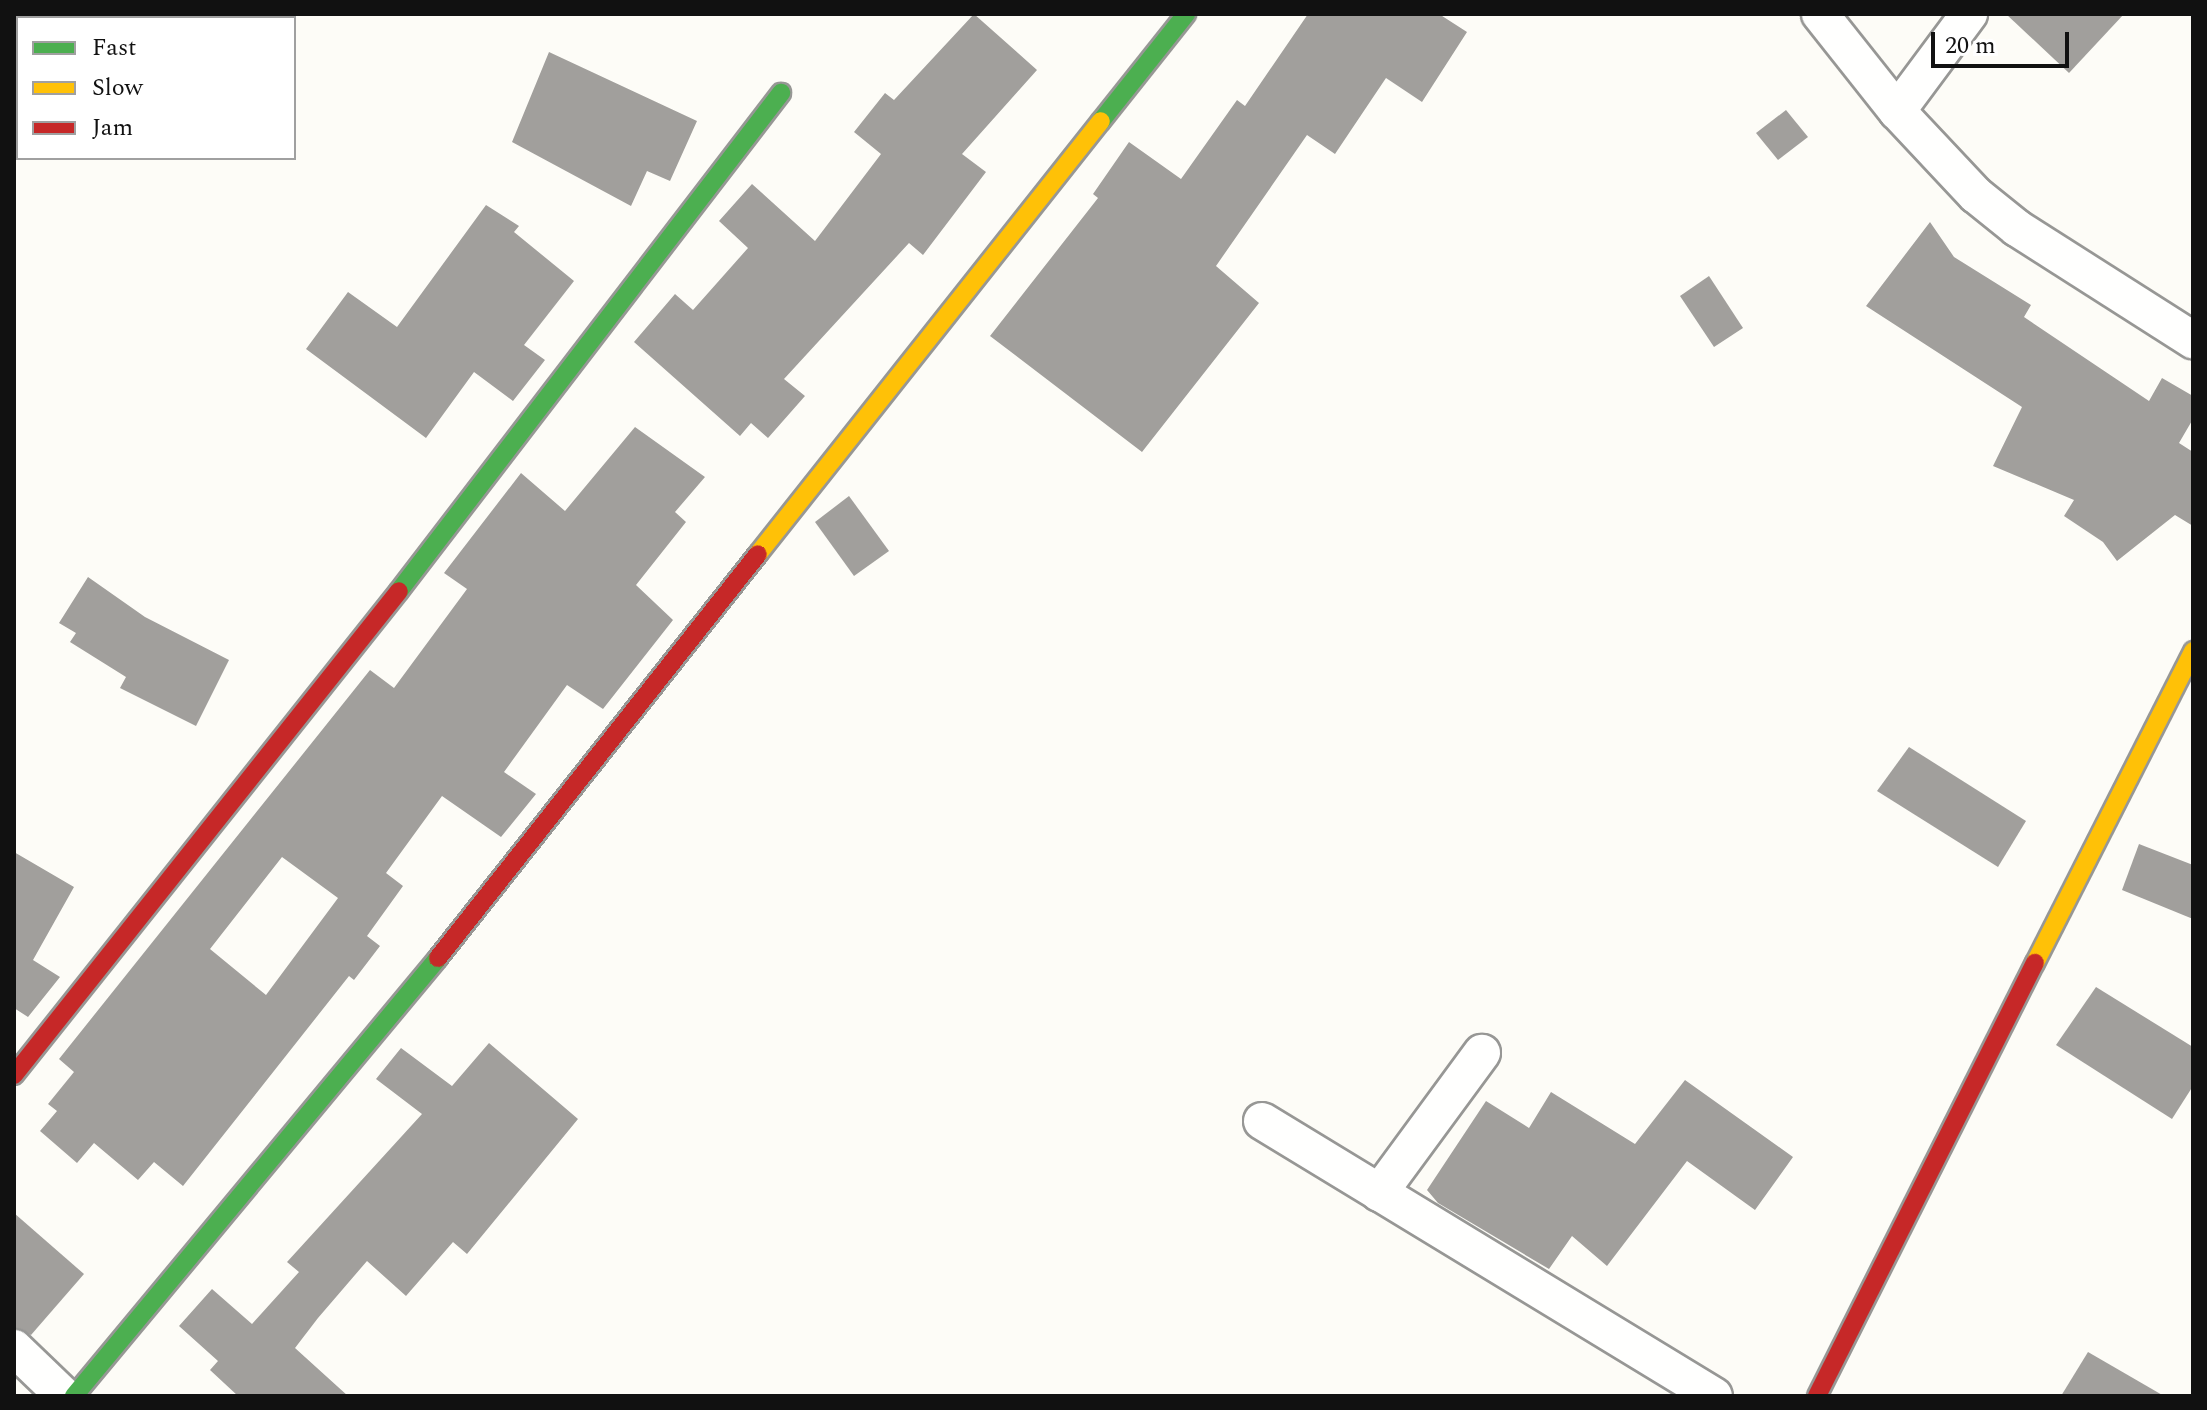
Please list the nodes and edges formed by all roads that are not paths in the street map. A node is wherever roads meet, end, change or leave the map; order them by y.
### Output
1 (1186, 14) edge
2 (1820, 14) edge
3 (1969, 14) edge
4 (781, 93) dead end
5 (1897, 111) junction
6 (2193, 340) edge
7 (2193, 651) edge
8 (1482, 1053) dead end
9 (14, 1075) edge
10 (1262, 1121) dead end
11 (1379, 1193) junction
12 (14, 1348) edge
13 (64, 1396) edge
14 (74, 1396) edge
15 (1714, 1396) edge
16 (1817, 1396) edge

1 - 14 street
2 - 5 street
3 - 5 street
4 - 9 street
5 - 6 street
7 - 16 street
8 - 11 street
10 - 11 street
11 - 15 street
12 - 13 street

